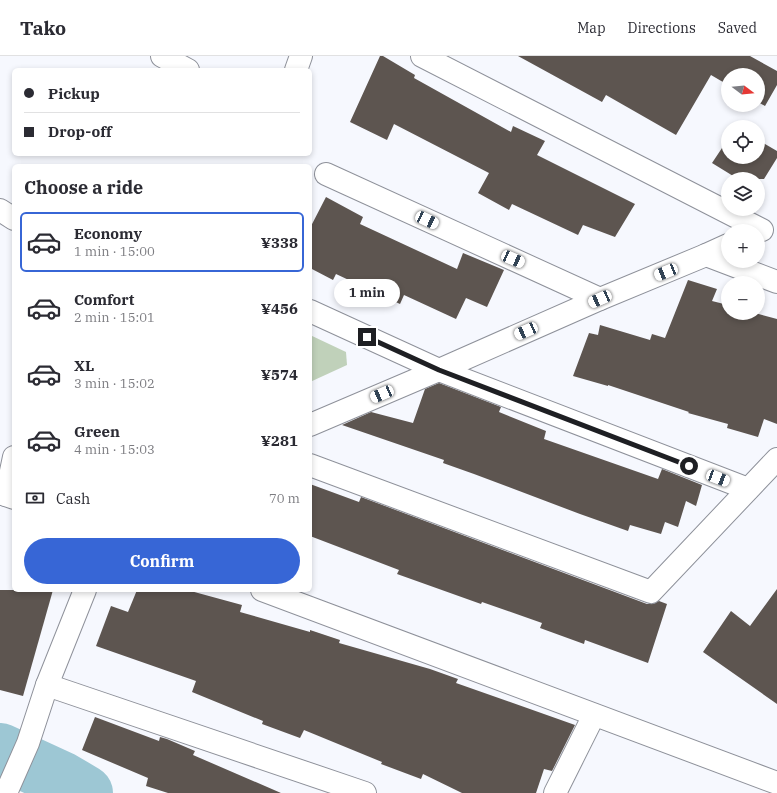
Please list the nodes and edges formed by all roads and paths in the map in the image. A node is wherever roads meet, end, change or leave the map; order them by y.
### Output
1 (162, 56) edge
2 (301, 56) edge
3 (422, 56) edge
4 (184, 68) edge
5 (297, 68) edge
6 (326, 174) dead end
7 (0, 210) edge
8 (12, 218) edge
9 (766, 228) edge
10 (721, 248) edge
11 (706, 255) junction
12 (777, 282) edge
13 (600, 299) junction
14 (312, 312) edge
15 (439, 370) junction
16 (312, 424) edge
17 (777, 459) edge
18 (12, 466) edge
19 (312, 466) edge
20 (748, 489) junction
21 (6, 495) edge
22 (84, 592) edge
23 (267, 592) edge
24 (47, 685) junction
25 (594, 715) junction
26 (777, 783) edge
27 (6, 793) edge
28 (365, 793) edge
29 (554, 793) edge

1 - 4 street
2 - 5 street
3 - 9 street
6 - 13 street
7 - 8 street
10 - 11 street
11 - 12 street
11 - 13 street
13 - 15 street
14 - 15 street
15 - 16 street
15 - 20 street
17 - 20 street
18 - 21 street
19 - 20 street
22 - 24 street
23 - 25 street
24 - 27 street
24 - 28 street
25 - 26 street
25 - 29 street

